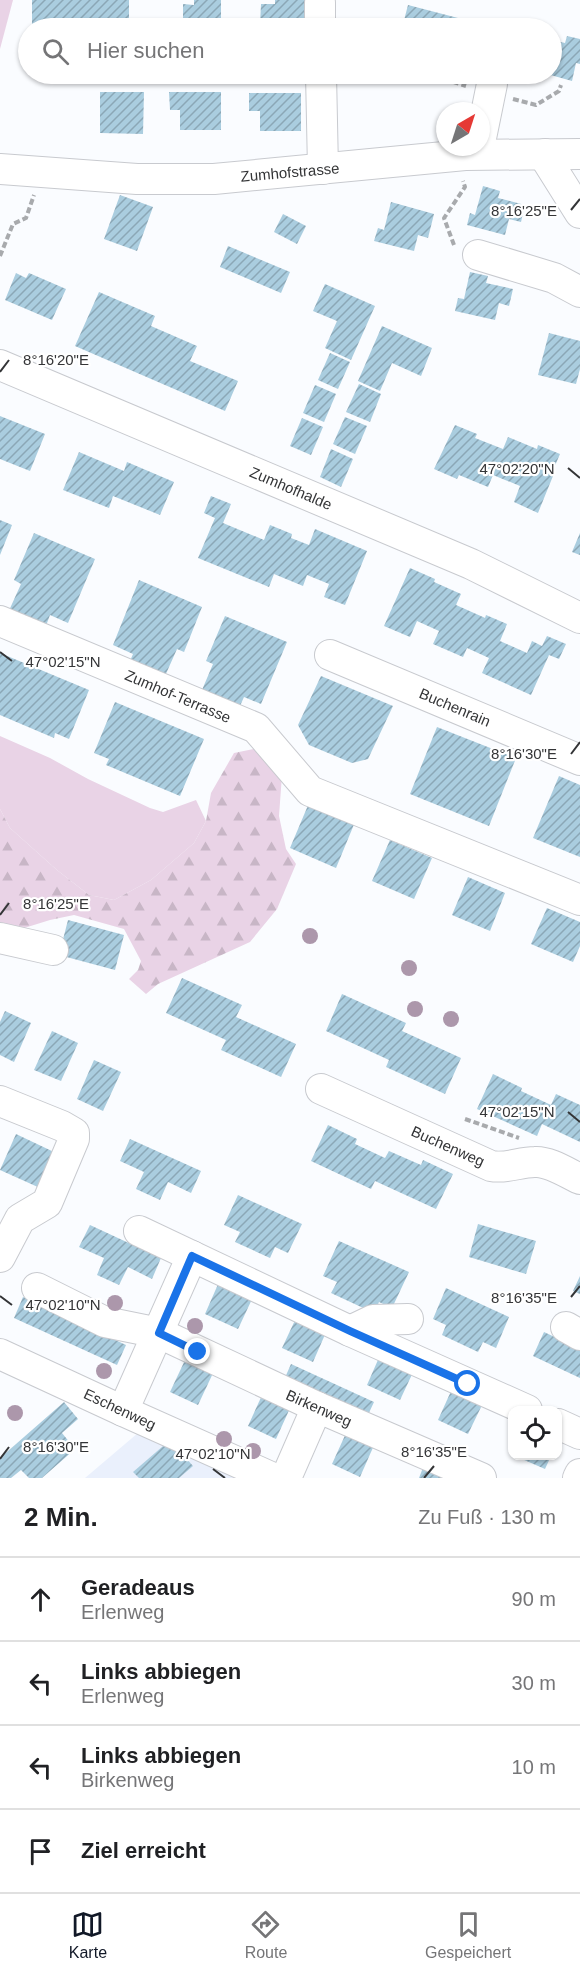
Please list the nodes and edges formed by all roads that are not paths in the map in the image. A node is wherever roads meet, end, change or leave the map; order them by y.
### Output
1 (321, 84) edge
2 (492, 84) dead end
3 (488, 102) edge
4 (490, 153) edge
5 (580, 153) edge
6 (545, 154) junction
7 (447, 156) edge
8 (323, 169) junction
9 (0, 170) edge
10 (580, 213) edge
11 (466, 251) road end
12 (580, 292) edge
13 (0, 364) edge
14 (580, 618) edge
15 (0, 621) edge
16 (330, 655) dead end
17 (580, 760) edge
18 (580, 900) edge
19 (0, 938) edge
20 (53, 950) dead end
21 (321, 1089) dead end
22 (0, 1101) edge
23 (580, 1179) edge
24 (139, 1231) dead end
25 (192, 1256) junction
26 (0, 1257) edge
27 (37, 1288) dead end
28 (408, 1319) dead end
29 (350, 1331) junction
30 (159, 1333) junction
31 (0, 1354) edge
32 (518, 1406) edge
33 (317, 1407) junction
34 (123, 1411) junction
35 (562, 1426) edge
36 (580, 1434) edge
37 (580, 1474) edge
38 (273, 1478) edge
39 (286, 1478) edge
40 (481, 1478) edge
41 (578, 1478) edge

1 - 8 street
2 - 3 street
4 - 6 street, Zumhofstrasse
5 - 6 street, Zumhofstrasse
6 - 10 street
7 - 8 street, Zumhofstrasse
8 - 9 street, Zumhofstrasse
11 - 12 street
13 - 14 street, Zumhofhalde
15 - 18 street, Zumhof-Terrasse
16 - 17 street, Buchenrain
19 - 20 street
21 - 23 street, Buchenweg
22 - 26 street
24 - 25 street
25 - 29 street
25 - 30 street
27 - 30 street, Birkenweg
28 - 29 street
29 - 32 street
30 - 33 street, Birkenweg
30 - 34 street
31 - 34 street, Eschenweg
33 - 39 street
33 - 40 street, Birkenweg
34 - 38 street, Eschenweg
35 - 36 street
37 - 41 street

